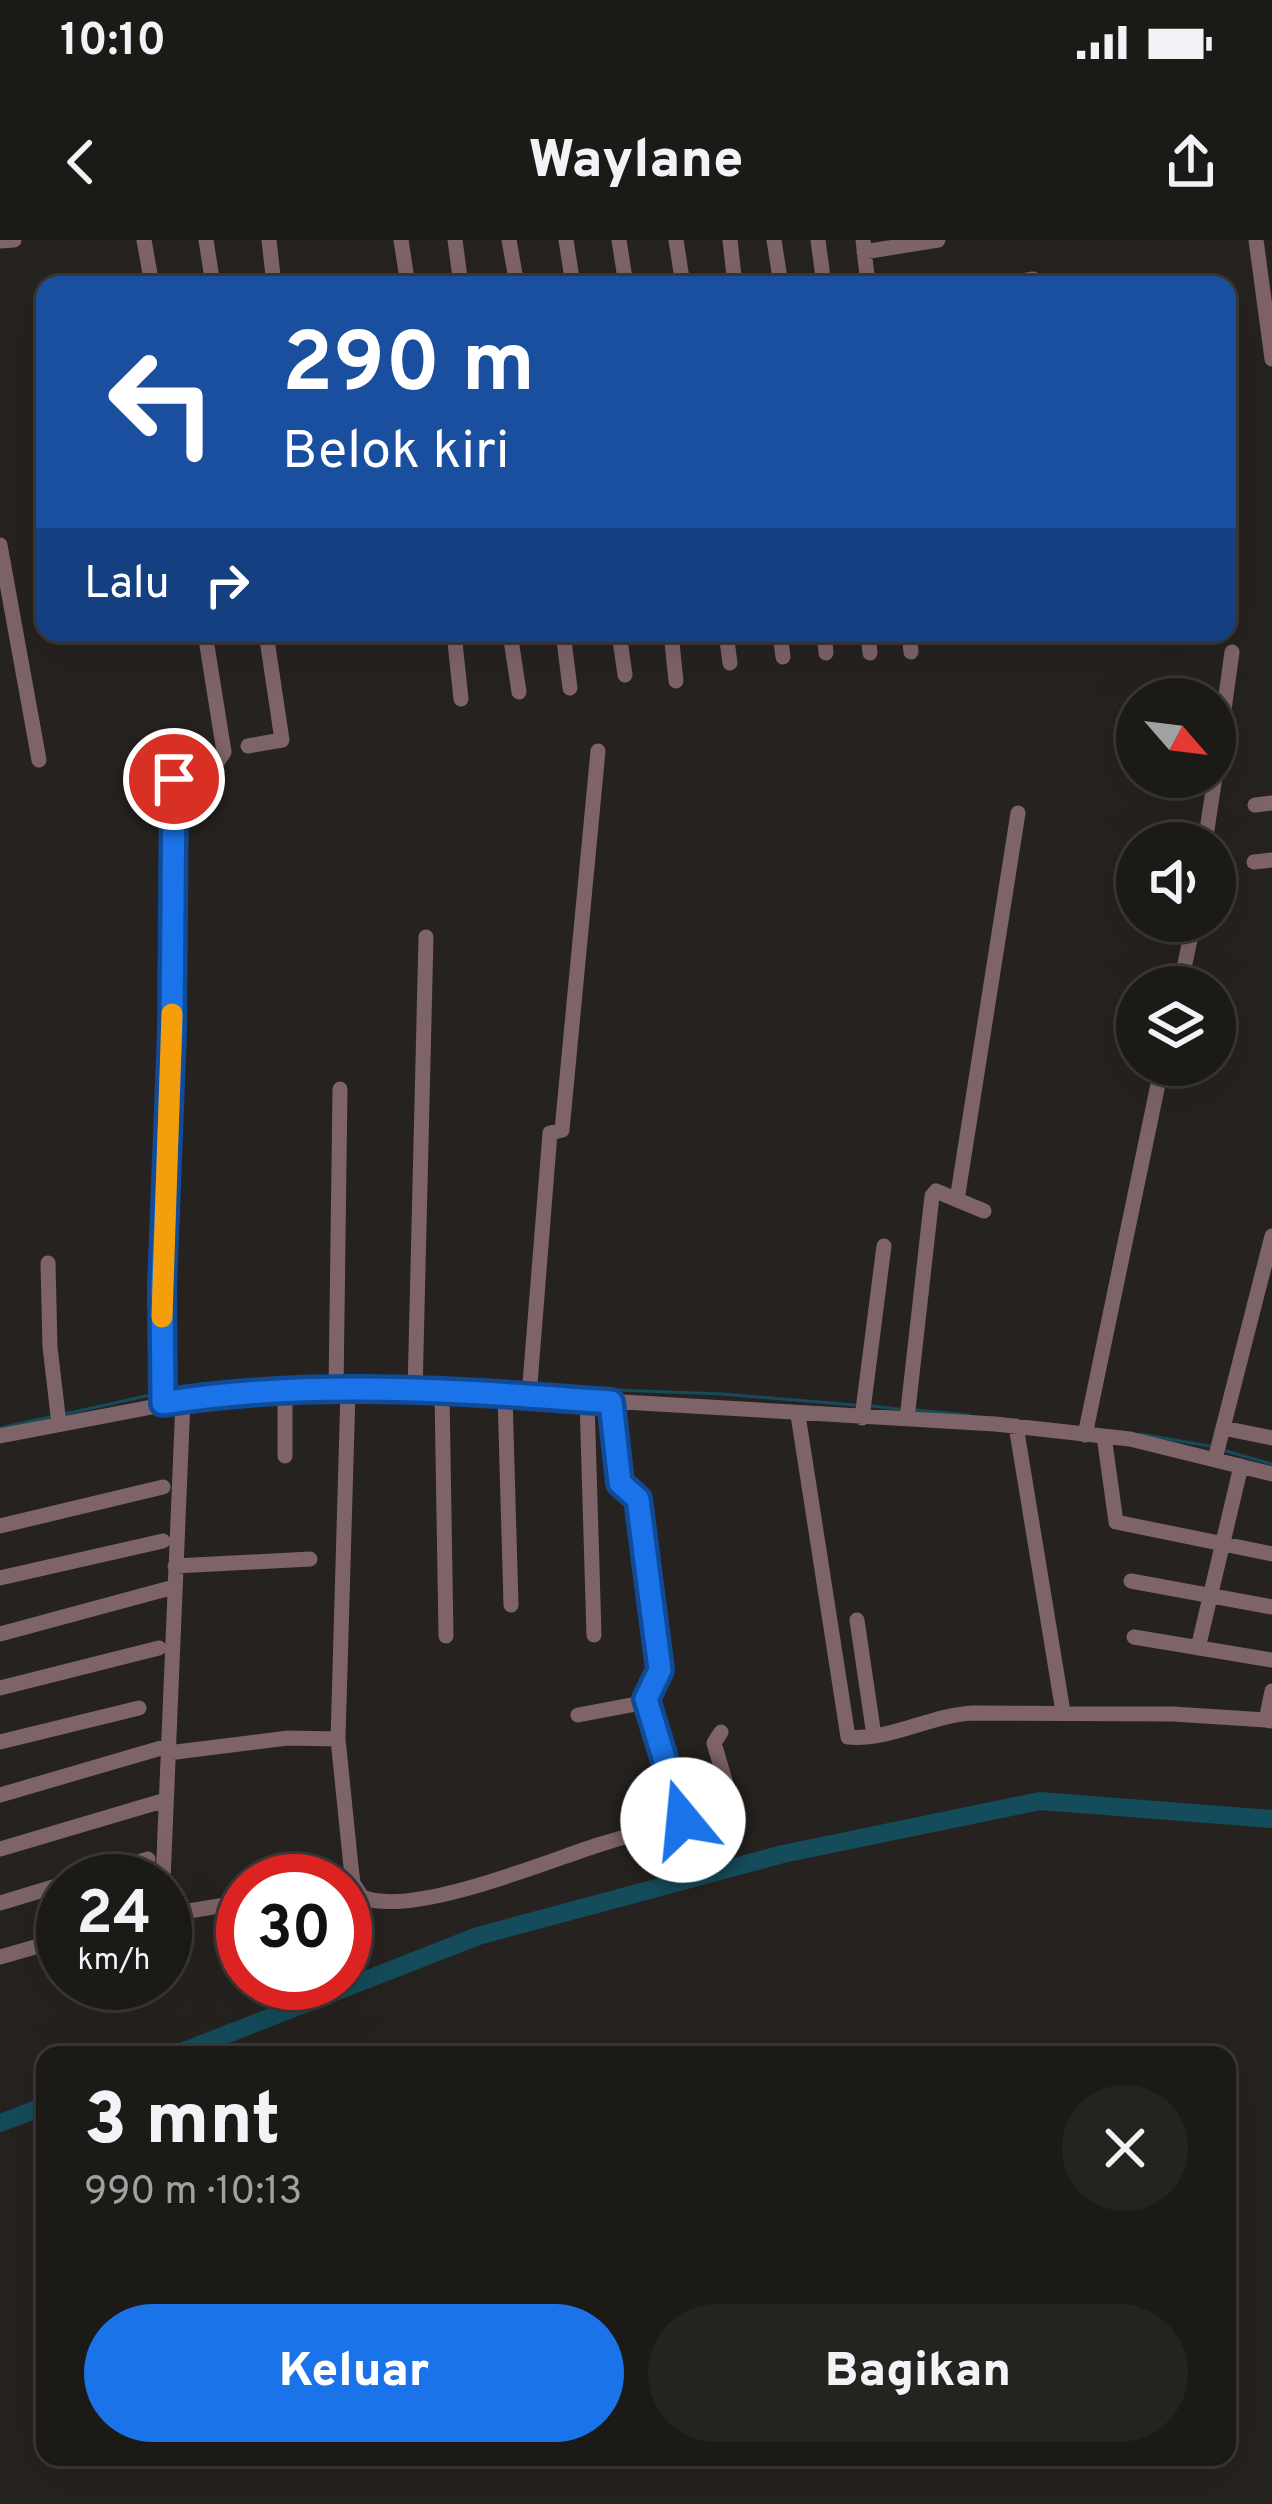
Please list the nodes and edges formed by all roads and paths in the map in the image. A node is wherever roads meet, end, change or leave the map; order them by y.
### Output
1 (14, 240) edge
2 (144, 240) edge
3 (206, 240) edge
4 (268, 240) edge
5 (401, 240) edge
6 (455, 240) edge
7 (509, 240) edge
8 (566, 240) edge
9 (620, 240) edge
10 (676, 240) edge
11 (730, 240) edge
12 (775, 240) edge
13 (818, 240) edge
14 (938, 240) edge
15 (1256, 240) edge
16 (1, 241) edge
17 (863, 246) edge
18 (150, 276) edge
19 (212, 276) edge
20 (273, 276) edge
21 (407, 276) edge
22 (460, 276) edge
23 (515, 276) edge
24 (572, 276) edge
25 (625, 276) edge
26 (682, 276) edge
27 (734, 276) edge
28 (780, 276) edge
29 (823, 276) edge
30 (867, 276) edge
31 (1270, 326) edge
32 (1272, 359) edge
33 (0, 544) edge
34 (206, 642) edge
35 (267, 642) edge
36 (455, 642) edge
37 (511, 642) edge
38 (564, 642) edge
39 (620, 642) edge
40 (672, 642) edge
41 (727, 642) edge
42 (781, 642) edge
43 (825, 642) edge
44 (869, 642) edge
45 (910, 642) edge
46 (911, 652) dead end
47 (1232, 652) dead end
48 (826, 653) dead end
49 (870, 653) dead end
50 (783, 657) dead end
51 (730, 663) dead end
52 (625, 675) dead end
53 (1228, 678) edge
54 (676, 681) dead end
55 (570, 688) dead end
56 (519, 692) dead end
57 (461, 698) dead end
58 (248, 746) dead end
59 (598, 751) dead end
60 (39, 760) dead end
61 (1018, 813) dead end
62 (1272, 860) edge
63 (1254, 862) dead end
64 (426, 937) dead end
65 (1158, 1086) edge
66 (340, 1090) dead end
67 (957, 1200) junction
68 (984, 1211) dead end
69 (1272, 1236) edge
70 (884, 1246) dead end
71 (48, 1262) dead end
72 (285, 1391) junction
73 (342, 1391) junction
74 (415, 1392) junction
75 (442, 1394) junction
76 (505, 1395) junction
77 (529, 1396) junction
78 (183, 1400) junction
79 (587, 1400) junction
80 (611, 1402) junction
81 (163, 1403) junction
82 (798, 1415) junction
83 (862, 1418) junction
84 (907, 1419) junction
85 (59, 1424) junction
86 (1016, 1426) junction
87 (1223, 1428) junction
88 (1085, 1435) junction
89 (0, 1436) edge
90 (1104, 1436) junction
91 (1272, 1438) edge
92 (285, 1456) dead end
93 (1215, 1459) junction
94 (1241, 1466) junction
95 (1272, 1474) edge
96 (163, 1486) dead end
97 (0, 1526) edge
98 (164, 1541) dead end
99 (1221, 1541) junction
100 (1272, 1554) edge
101 (310, 1558) dead end
102 (176, 1566) junction
103 (0, 1578) edge
104 (1131, 1581) dead end
105 (174, 1587) junction
106 (1210, 1595) junction
107 (511, 1606) dead end
108 (1272, 1607) edge
109 (857, 1620) dead end
110 (0, 1634) edge
111 (594, 1635) dead end
112 (446, 1636) dead end
113 (1134, 1637) dead end
114 (159, 1648) dead end
115 (1198, 1648) junction
116 (1272, 1660) edge
117 (0, 1688) edge
118 (1272, 1691) edge
119 (647, 1702) junction
120 (139, 1708) dead end
121 (1063, 1712) junction
122 (578, 1714) dead end
123 (1264, 1720) edge
124 (722, 1732) dead end
125 (874, 1736) junction
126 (338, 1739) junction
127 (0, 1742) edge
128 (168, 1749) junction
129 (0, 1795) edge
130 (159, 1802) dead end
131 (683, 1820) junction
132 (0, 1849) edge
133 (164, 1854) edge
134 (347, 1854) edge
135 (36, 1892) edge
136 (372, 1901) edge
137 (0, 1903) edge
138 (36, 1947) edge
139 (0, 1957) edge

1 - 16 street
2 - 18 street
3 - 19 street
4 - 20 street
5 - 21 street
6 - 22 street
7 - 23 street
8 - 24 street
9 - 25 street
10 - 26 street
11 - 27 street
12 - 28 street
13 - 29 street
14 - 17 street
15 - 31 street
17 - 30 street
31 - 32 street
33 - 60 street
34 - 81 street
35 - 58 street
36 - 57 street
37 - 56 street
38 - 55 street
39 - 52 street
40 - 54 street
41 - 51 street
42 - 50 street
43 - 48 street
44 - 49 street
45 - 46 street
47 - 53 street
59 - 77 street
61 - 67 street
62 - 63 street
64 - 74 street
65 - 88 street
66 - 73 street
67 - 68 street
67 - 84 street
69 - 87 street
70 - 83 street
71 - 85 street
72 - 73 street
72 - 78 street
72 - 92 street
73 - 74 street
73 - 126 street
74 - 75 street
75 - 76 street
75 - 112 street
76 - 77 street
76 - 107 street
77 - 79 street
78 - 81 street
78 - 102 street
79 - 80 street
79 - 111 street
80 - 82 street
80 - 119 street
81 - 85 street
82 - 83 street
82 - 125 street
83 - 84 street
84 - 86 street
85 - 89 street
86 - 88 street
86 - 121 street
87 - 91 street
87 - 93 street
88 - 90 street
90 - 93 street
90 - 99 street
93 - 94 street
94 - 95 street
94 - 99 street
96 - 97 street
98 - 103 street
99 - 100 street
99 - 106 street
101 - 102 street
102 - 105 street
104 - 106 street
105 - 110 street
105 - 128 street
106 - 108 street
106 - 115 street
109 - 125 street
113 - 115 street
114 - 117 street
115 - 116 street
118 - 123 street
119 - 122 street
119 - 131 street
120 - 127 street
121 - 123 street
121 - 125 street
124 - 131 street
126 - 128 street
126 - 134 street
128 - 129 street
128 - 133 street
130 - 132 street
131 - 136 street
135 - 137 street
138 - 139 street

